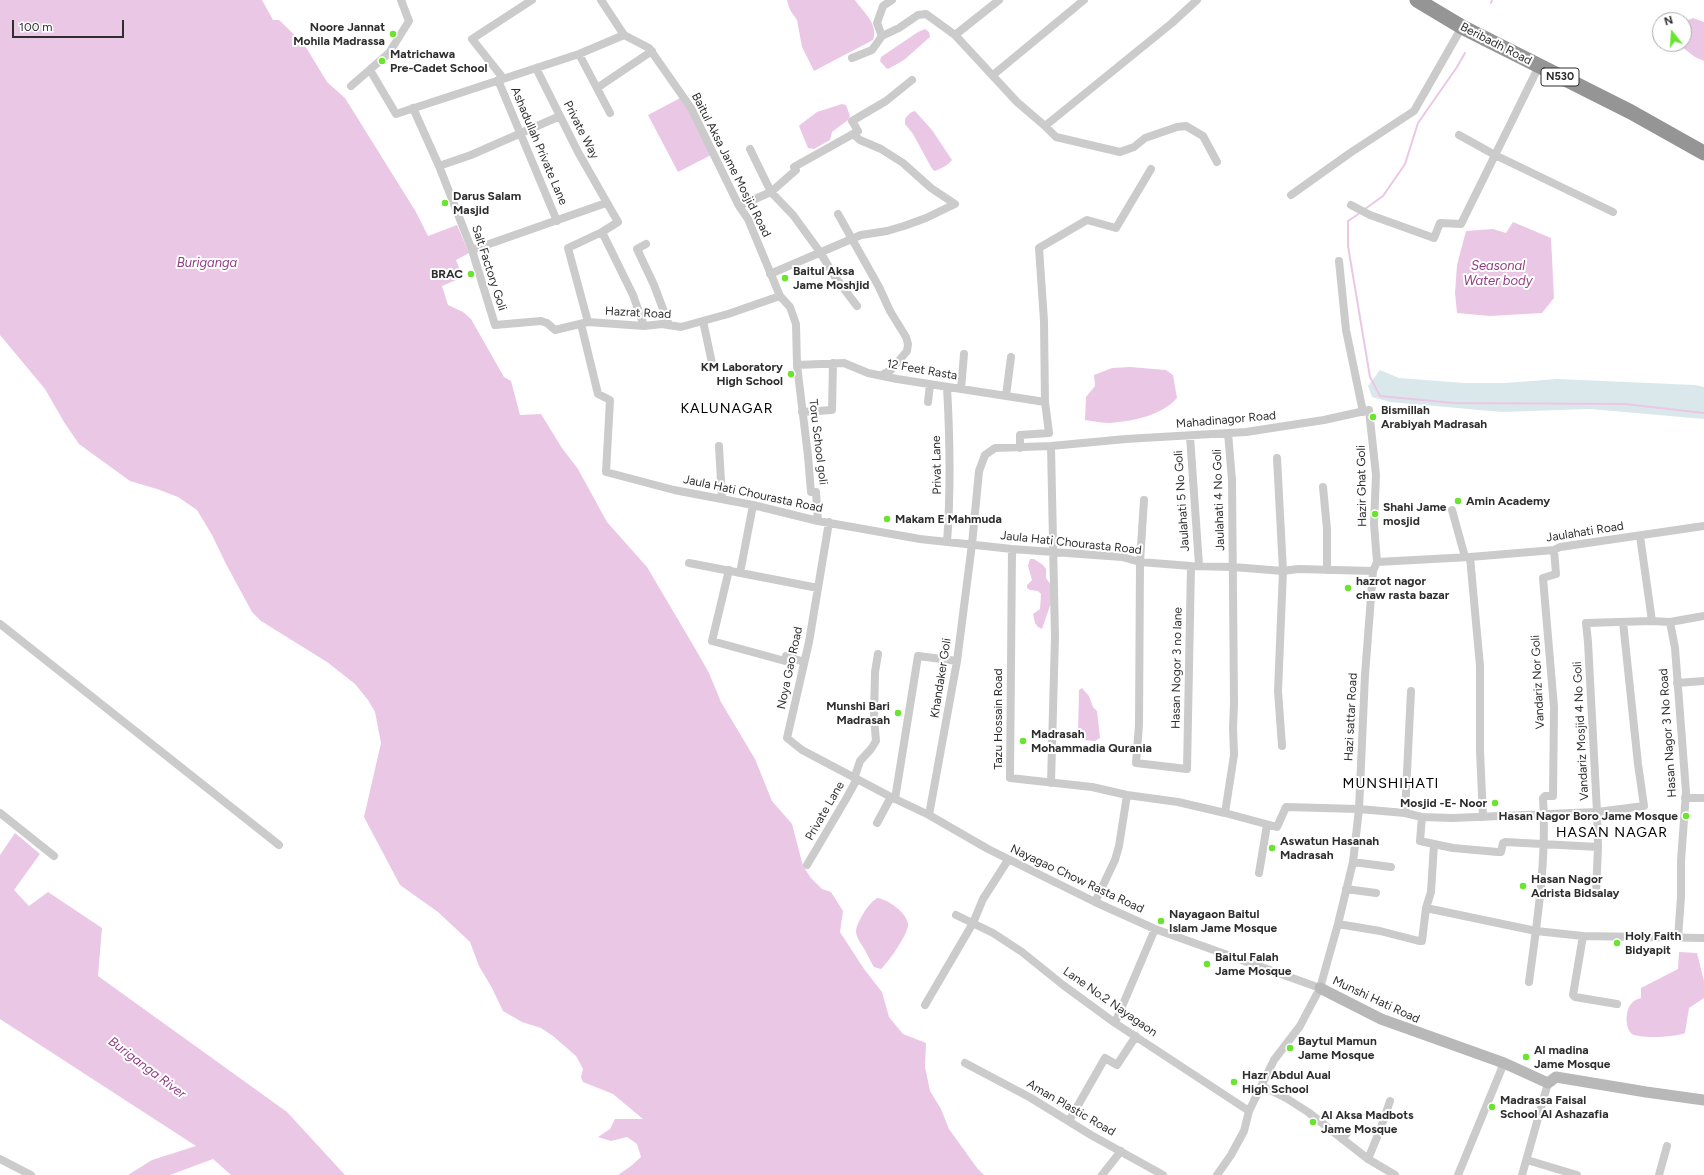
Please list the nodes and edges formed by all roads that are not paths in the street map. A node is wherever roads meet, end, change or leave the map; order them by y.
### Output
1 (401, 0) edge
2 (532, 0) edge
3 (601, 0) edge
4 (892, 0) edge
5 (999, 0) edge
6 (1084, 0) edge
7 (1198, 0) edge
8 (1417, 0) edge
9 (1462, 27) junction
10 (624, 35) junction
11 (955, 35) junction
12 (882, 36) junction
13 (652, 52) junction
14 (579, 54) junction
15 (852, 58) dead end
16 (1539, 66) junction
17 (536, 68) junction
18 (370, 70) junction
19 (993, 75) junction
20 (501, 79) junction
21 (912, 80) dead end
22 (352, 86) dead end
23 (597, 88) junction
24 (413, 108) junction
25 (610, 114) dead end
26 (560, 116) junction
27 (1045, 126) junction
28 (520, 134) junction
29 (853, 134) junction
30 (1459, 135) dead end
31 (750, 149) dead end
32 (1704, 153) edge
33 (1495, 155) junction
34 (1218, 162) dead end
35 (439, 166) junction
36 (1151, 169) dead end
37 (771, 192) junction
38 (1291, 195) dead end
39 (606, 203) junction
40 (739, 206) junction
41 (1354, 207) dead end
42 (1612, 212) dead end
43 (838, 214) dead end
44 (557, 221) junction
45 (602, 232) junction
46 (852, 238) junction
47 (646, 244) dead end
48 (472, 250) junction
49 (820, 252) junction
50 (1339, 261) dead end
51 (770, 274) junction
52 (780, 296) junction
53 (857, 306) dead end
54 (703, 321) junction
55 (584, 323) junction
56 (495, 325) joint
57 (669, 325) junction
58 (644, 326) junction
59 (964, 354) dead end
60 (1011, 358) dead end
61 (712, 363) dead end
62 (833, 363) junction
63 (797, 364) junction
64 (882, 375) junction
65 (930, 384) junction
66 (947, 387) junction
67 (961, 389) junction
68 (1006, 396) junction
69 (928, 402) dead end
70 (1045, 402) junction
71 (1366, 411) junction
72 (802, 412) junction
73 (1228, 433) junction
74 (1190, 436) junction
75 (719, 446) dead end
76 (1051, 446) junction
77 (1020, 448) junction
78 (999, 449) joint
79 (1277, 458) dead end
80 (1323, 487) dead end
81 (722, 500) junction
82 (1144, 500) dead end
83 (753, 505) junction
84 (1452, 510) dead end
85 (818, 520) junction
86 (830, 522) junction
87 (1704, 526) edge
88 (1640, 536) junction
89 (947, 542) junction
90 (972, 544) junction
91 (1012, 549) junction
92 (1554, 550) junction
93 (1053, 552) junction
94 (1467, 557) junction
95 (689, 562) dead end
96 (1140, 562) junction
97 (1377, 562) junction
98 (1195, 566) junction
99 (1233, 567) junction
100 (729, 570) junction
101 (1284, 570) junction
102 (1327, 570) junction
103 (1373, 571) junction
104 (740, 573) junction
105 (818, 588) junction
106 (1704, 616) edge
107 (1652, 621) junction
108 (1621, 622) junction
109 (1670, 622) junction
110 (0, 624) edge
111 (878, 654) dead end
112 (957, 661) junction
113 (804, 662) junction
114 (1704, 681) edge
115 (1677, 683) junction
116 (1411, 691) dead end
117 (1282, 746) dead end
118 (857, 779) junction
119 (1051, 783) junction
120 (1127, 795) junction
121 (893, 798) junction
122 (1685, 798) junction
123 (1704, 798) edge
124 (1359, 809) junction
125 (1226, 812) junction
126 (1598, 812) junction
127 (0, 813) edge
128 (1405, 813) junction
129 (1544, 814) junction
130 (929, 815) junction
131 (1422, 817) junction
132 (1483, 817) junction
133 (877, 823) dead end
134 (1267, 825) junction
135 (1434, 844) junction
136 (1544, 844) junction
137 (279, 845) dead end
138 (1598, 847) junction
139 (54, 856) dead end
140 (1008, 860) junction
141 (1353, 862) junction
142 (807, 865) dead end
143 (1391, 867) dead end
144 (1260, 873) dead end
145 (1346, 889) junction
146 (1376, 893) dead end
147 (1596, 893) dead end
148 (1095, 902) junction
149 (1426, 908) junction
150 (956, 915) dead end
151 (973, 923) junction
152 (1338, 924) junction
153 (1156, 929) junction
154 (1536, 931) junction
155 (1583, 936) junction
156 (1678, 938) junction
157 (1704, 938) edge
158 (1529, 982) dead end
159 (1320, 988) junction
160 (1617, 1004) dead end
161 (925, 1005) dead end
162 (1115, 1023) junction
163 (1136, 1036) junction
164 (965, 1063) dead end
165 (1504, 1063) junction
166 (1548, 1083) junction
167 (1262, 1086) junction
168 (1704, 1100) edge
169 (1390, 1101) dead end
170 (1249, 1111) junction
171 (1069, 1121) junction
172 (1348, 1132) dead end
173 (1342, 1139) junction
174 (1667, 1146) dead end
175 (1121, 1151) junction
176 (0, 1159) edge
177 (1368, 1159) junction
178 (1527, 1160) junction
179 (31, 1175) edge
180 (1102, 1175) edge
181 (1163, 1175) edge
182 (1217, 1175) edge
183 (1395, 1175) edge
184 (1458, 1175) edge
185 (1522, 1175) edge
186 (1577, 1175) edge
187 (1659, 1175) edge

1 - 18 street
2 - 20 street, Ashadullah Private Lane
3 - 10 street, Baitul Aksa Jame Mosjid Road
4 - 12 street
5 - 11 street
6 - 19 street
7 - 27 street
8 - 9 highway, Beribadh Road / N530
9 - 16 highway, Beribadh Road / N530
9 - 38 street
10 - 13 street, Baitul Aksa Jame Mosjid Road
10 - 14 street
11 - 12 street
11 - 19 street
12 - 15 street
13 - 23 street
13 - 40 street, Baitul Aksa Jame Mosjid Road
14 - 17 street
14 - 23 street
16 - 32 highway, Beribadh Road / N530
16 - 33 street
17 - 20 street
17 - 26 street, Private Way
18 - 22 street
18 - 24 street
19 - 27 street
20 - 24 street
20 - 28 street, Ashadullah Private Lane
21 - 29 street
23 - 25 street
24 - 35 street, Salt Factory Goli
26 - 28 street
26 - 39 street, Private Way
27 - 34 street
28 - 35 street
28 - 44 street, Ashadullah Private Lane
29 - 37 street
29 - 46 street
30 - 33 street
31 - 37 street
33 - 41 street
33 - 42 street
35 - 48 street, Salt Factory Goli
36 - 70 street
37 - 40 street
37 - 49 street
39 - 44 street
39 - 45 street, Private Way
40 - 51 street, Baitul Aksa Jame Mosjid Road
43 - 46 street
44 - 48 street
45 - 55 street
45 - 58 street
46 - 49 street
46 - 64 street
47 - 57 street
48 - 56 street, Salt Factory Goli
49 - 51 street
49 - 53 street
50 - 71 street, Hazir Ghat Goli
51 - 52 street, Baitul Aksa Jame Mosjid Road
52 - 54 street, Hazrat Road
52 - 63 street, Baitul Aksa Jame Mosjid Road
54 - 57 street, Hazrat Road
54 - 61 street
55 - 56 street, Hazrat Road
55 - 58 street, Hazrat Road
55 - 81 street, Jaula Hati Chourasta Road
57 - 58 street, Hazrat Road
59 - 67 street
60 - 68 street
62 - 63 street, 12 Feet Rasta
62 - 64 street, 12 Feet Rasta
62 - 72 street
63 - 72 street, Toru School goli
64 - 65 street, 12 Feet Rasta
65 - 66 street, 12 Feet Rasta
65 - 69 street
66 - 67 street, 12 Feet Rasta
66 - 89 street, Privat Lane
67 - 68 street, 12 Feet Rasta
68 - 70 street, 12 Feet Rasta
70 - 77 street
71 - 73 street, Mahadinagor Road
71 - 97 street, Hazir Ghat Goli
72 - 85 street, Toru School goli
73 - 74 street, Mahadinagor Road
73 - 99 street, Jaulahati 4 No Goli
74 - 76 street, Mahadinagor Road
74 - 98 street, Jaulahati 5 No Goli
75 - 81 street
76 - 77 street, Mahadinagor Road
76 - 93 street
77 - 78 street, Mahadinagor Road
78 - 90 street, Khandaker Goli
79 - 101 street
80 - 102 street
81 - 83 street, Jaula Hati Chourasta Road
82 - 96 street
83 - 85 street, Jaula Hati Chourasta Road
83 - 104 street
84 - 94 street
85 - 86 street, Jaula Hati Chourasta Road
86 - 89 street, Jaula Hati Chourasta Road
86 - 105 street, Noya Gao Road
87 - 88 street, Jaulahati Road
88 - 92 street, Jaulahati Road
88 - 107 street
89 - 90 street, Jaula Hati Chourasta Road
90 - 91 street, Jaula Hati Chourasta Road
90 - 112 street, Khandaker Goli
91 - 93 street, Jaula Hati Chourasta Road
91 - 119 street, Tazu Hossain Road
92 - 94 street, Jaulahati Road
92 - 129 street, Vandariz Nor Goli
93 - 96 street, Jaula Hati Chourasta Road
93 - 119 street
94 - 97 street, Jaulahati Road
94 - 132 street
95 - 100 street
96 - 98 street, Jaula Hati Chourasta Road
96 - 98 street, Hasan Nogor 3 no lane
97 - 103 street, Hazi sattar Road
98 - 99 street, Jaula Hati Chourasta Road
99 - 101 street, Jaula Hati Chourasta Road
99 - 125 street, Jaulahati 4 No Goli
100 - 104 street
100 - 113 street
101 - 102 street, Jaula Hati Chourasta Road
101 - 117 street
102 - 103 street, Jaula Hati Chourasta Road
103 - 124 street, Hazi sattar Road
104 - 105 street
105 - 113 street, Noya Gao Road
106 - 109 street
107 - 108 street
107 - 109 street
108 - 126 street, Vandariz Mosjid 4 No Goli
108 - 126 street
109 - 115 street, Hasan Nagor 3 No Road
110 - 137 street
111 - 118 street, Private Lane
112 - 121 street
112 - 130 street, Khandaker Goli
113 - 118 street, Noya Gao Road
114 - 115 street
115 - 122 street, Hasan Nagor 3 No Road
116 - 128 street
118 - 121 street, Nayagao Chow Rasta Road
118 - 142 street, Private Lane
119 - 120 street, Tazu Hossain Road
120 - 125 street, Tazu Hossain Road
120 - 148 street
121 - 130 street, Nayagao Chow Rasta Road
121 - 133 street
122 - 123 street
122 - 156 street, Hasan Nagor 3 No Road
124 - 128 street
124 - 134 street
124 - 141 street, Hazi sattar Road
125 - 134 street, Tazu Hossain Road
126 - 129 street
126 - 138 street, Vandariz Mosjid 4 No Goli
127 - 139 street
128 - 131 street
129 - 132 street
129 - 136 street
130 - 140 street, Nayagao Chow Rasta Road
131 - 132 street
131 - 135 street
134 - 144 street
135 - 136 street
135 - 149 street
136 - 138 street
136 - 154 street
138 - 147 street, Vandariz Mosjid 4 No Goli
140 - 148 street, Nayagao Chow Rasta Road
140 - 151 street
141 - 143 street
141 - 145 street, Hazi sattar Road
145 - 146 street
145 - 152 street, Hazi sattar Road
148 - 153 street, Nayagao Chow Rasta Road
149 - 152 street
149 - 154 street
150 - 151 street, Lane No.2 Nayagaon
151 - 161 street
151 - 162 street, Lane No.2 Nayagaon
152 - 159 street, Hazi sattar Road
153 - 159 street, Nayagao Chow Rasta Road
153 - 162 street
154 - 155 street
154 - 158 street
155 - 156 street
155 - 160 street
156 - 157 street
159 - 165 street, Munshi Hati Road
159 - 167 street, Hazi sattar Road
162 - 163 street, Lane No.2 Nayagaon
163 - 170 street, Lane No.2 Nayagaon
163 - 171 street
164 - 171 street, Aman Plastic Road
165 - 166 street, Munshi Hati Road
165 - 184 street
166 - 168 street
166 - 178 street
167 - 170 street, Hazi sattar Road
167 - 173 street
169 - 177 street
170 - 182 street, Hazi sattar Road
171 - 175 street, Aman Plastic Road
172 - 173 street
173 - 177 street
174 - 187 street
175 - 180 street
175 - 181 street, Aman Plastic Road
176 - 179 street
177 - 183 street
178 - 185 street
178 - 186 street

